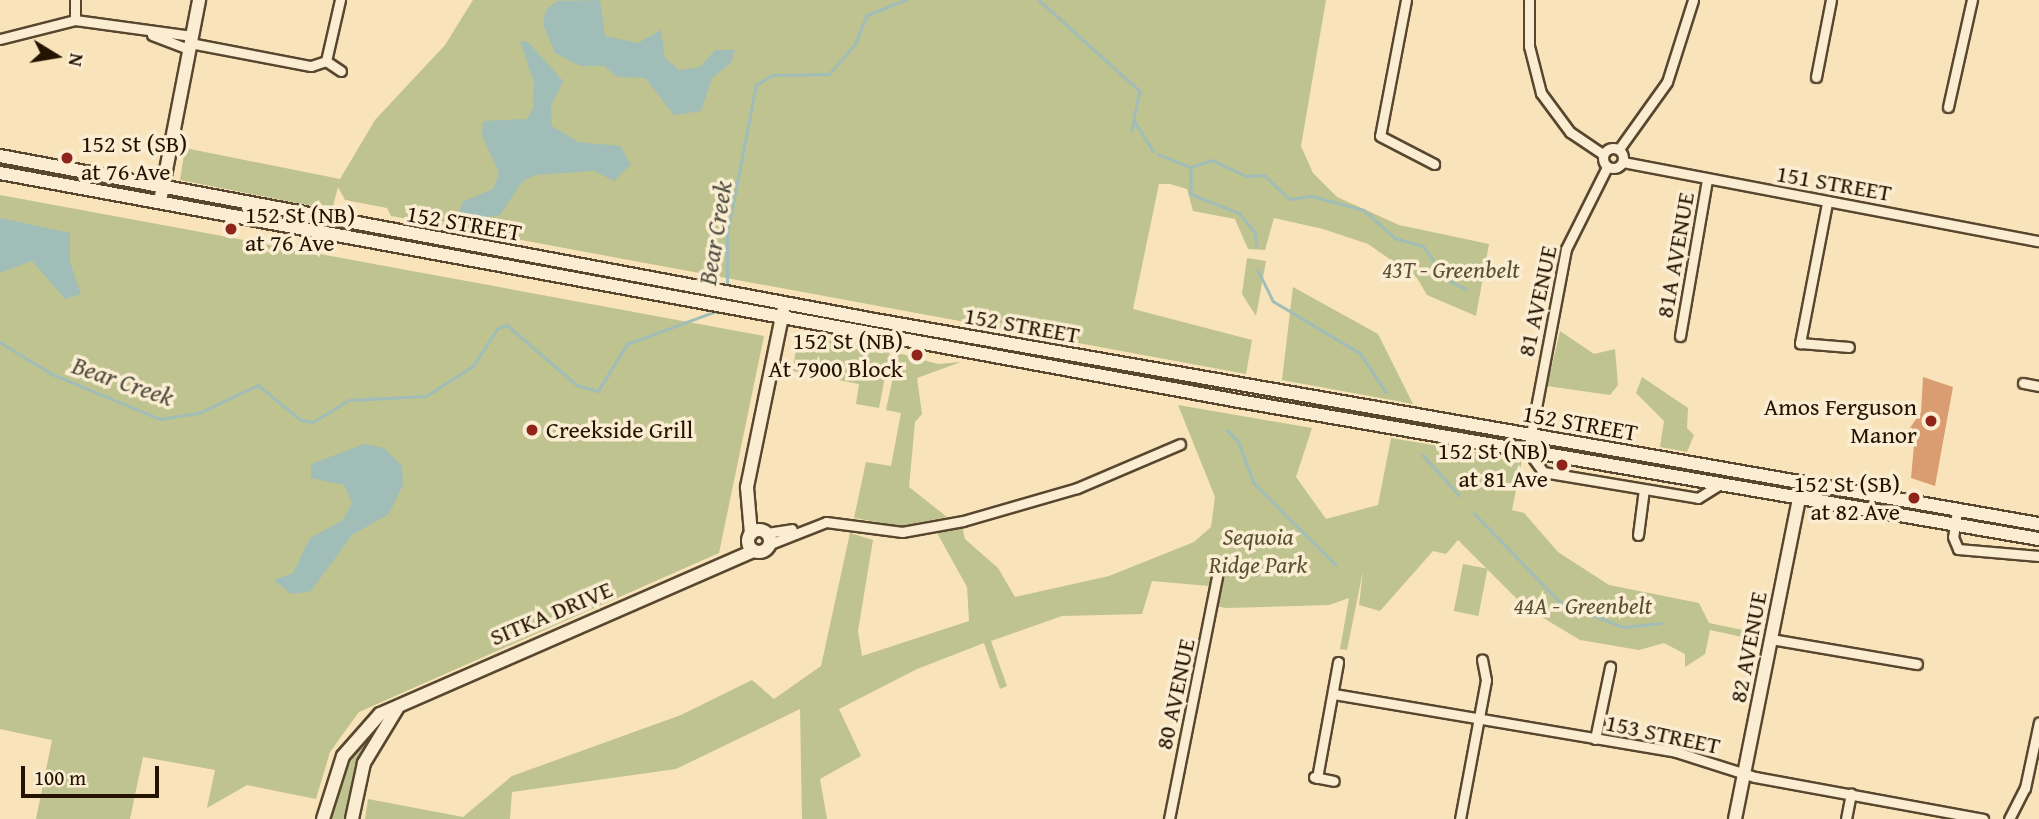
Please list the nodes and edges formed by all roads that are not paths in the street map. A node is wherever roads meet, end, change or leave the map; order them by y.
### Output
1 (75, 0) edge
2 (199, 0) edge
3 (340, 0) edge
4 (1406, 0) edge
5 (1529, 0) edge
6 (1693, 0) edge
7 (1831, 0) edge
8 (1972, 0) edge
9 (75, 20) junction
10 (0, 39) edge
11 (190, 43) junction
12 (326, 61) junction
13 (341, 71) dead end
14 (1816, 77) dead end
15 (1948, 107) dead end
16 (1619, 149) junction
17 (1603, 154) junction
18 (0, 156) edge
19 (1623, 162) junction
20 (1434, 164) dead end
21 (1607, 167) junction
22 (0, 173) edge
23 (1707, 180) junction
24 (162, 188) junction
25 (160, 203) junction
26 (1827, 203) junction
27 (2039, 241) edge
28 (784, 302) junction
29 (781, 318) junction
30 (1680, 336) dead end
31 (1849, 346) dead end
32 (2023, 383) dead end
33 (2039, 386) edge
34 (1529, 436) junction
35 (1180, 444) dead end
36 (1528, 451) junction
37 (1802, 483) junction
38 (1720, 485) junction
39 (1643, 489) junction
40 (1799, 499) junction
41 (1957, 510) junction
42 (1954, 524) junction
43 (2039, 524) edge
44 (1638, 535) dead end
45 (758, 539) junction
46 (2039, 539) edge
47 (2039, 556) edge
48 (1217, 576) dead end
49 (1771, 639) junction
50 (1482, 659) dead end
51 (1338, 662) dead end
52 (1917, 664) dead end
53 (1610, 667) dead end
54 (1334, 694) junction
55 (402, 701) junction
56 (1480, 721) junction
57 (2039, 722) edge
58 (1595, 738) junction
59 (1744, 773) junction
60 (1334, 781) dead end
61 (1851, 793) junction
62 (323, 819) edge
63 (352, 819) edge
64 (1169, 819) edge
65 (1460, 819) edge
66 (1735, 819) edge
67 (1846, 819) edge
68 (1983, 819) edge
69 (2009, 819) edge

1 - 9 street
2 - 11 main road
3 - 12 street
4 - 20 street
5 - 17 street
6 - 16 street
7 - 14 street
8 - 15 street
9 - 10 street
9 - 11 street
11 - 12 street
11 - 24 main road
12 - 13 street
16 - 17 street
16 - 19 street
17 - 21 street
18 - 24 main road, 152 STREET
19 - 21 street
19 - 23 street, 151 STREET
21 - 34 street, 81 AVENUE
22 - 25 main road, 152 STREET
23 - 26 street, 151 STREET
23 - 30 street, 81A AVENUE
24 - 25 main road
24 - 28 main road, 152 STREET
25 - 29 main road, 152 STREET
26 - 27 street, 151 STREET
26 - 31 street
28 - 29 main road
28 - 34 main road, 152 STREET
29 - 36 main road, 152 STREET
29 - 45 main road
32 - 33 street
34 - 36 street, 81 AVENUE
34 - 37 main road, 152 STREET
35 - 45 street
36 - 38 main road, 152 STREET
36 - 39 street
37 - 40 main road, 82 AVENUE
37 - 41 main road, 152 STREET
38 - 39 street
38 - 40 main road, 152 STREET
39 - 44 street
40 - 42 main road, 152 STREET
40 - 49 main road, 82 AVENUE
41 - 42 street
41 - 43 main road, 152 STREET
42 - 46 main road, 152 STREET
42 - 47 street
45 - 55 main road, SITKA DRIVE
48 - 64 street, 80 AVENUE
49 - 52 street
49 - 59 main road, 82 AVENUE
50 - 56 street
51 - 54 street
53 - 58 street
54 - 56 street, 153 STREET
54 - 60 street
55 - 62 main road, SITKA DRIVE
55 - 63 main road
56 - 58 street, 153 STREET
56 - 65 street
57 - 69 street
58 - 59 street, 153 STREET
59 - 61 street, 153 STREET
59 - 66 main road, 82 AVENUE
61 - 67 street
61 - 68 street, 153 STREET

